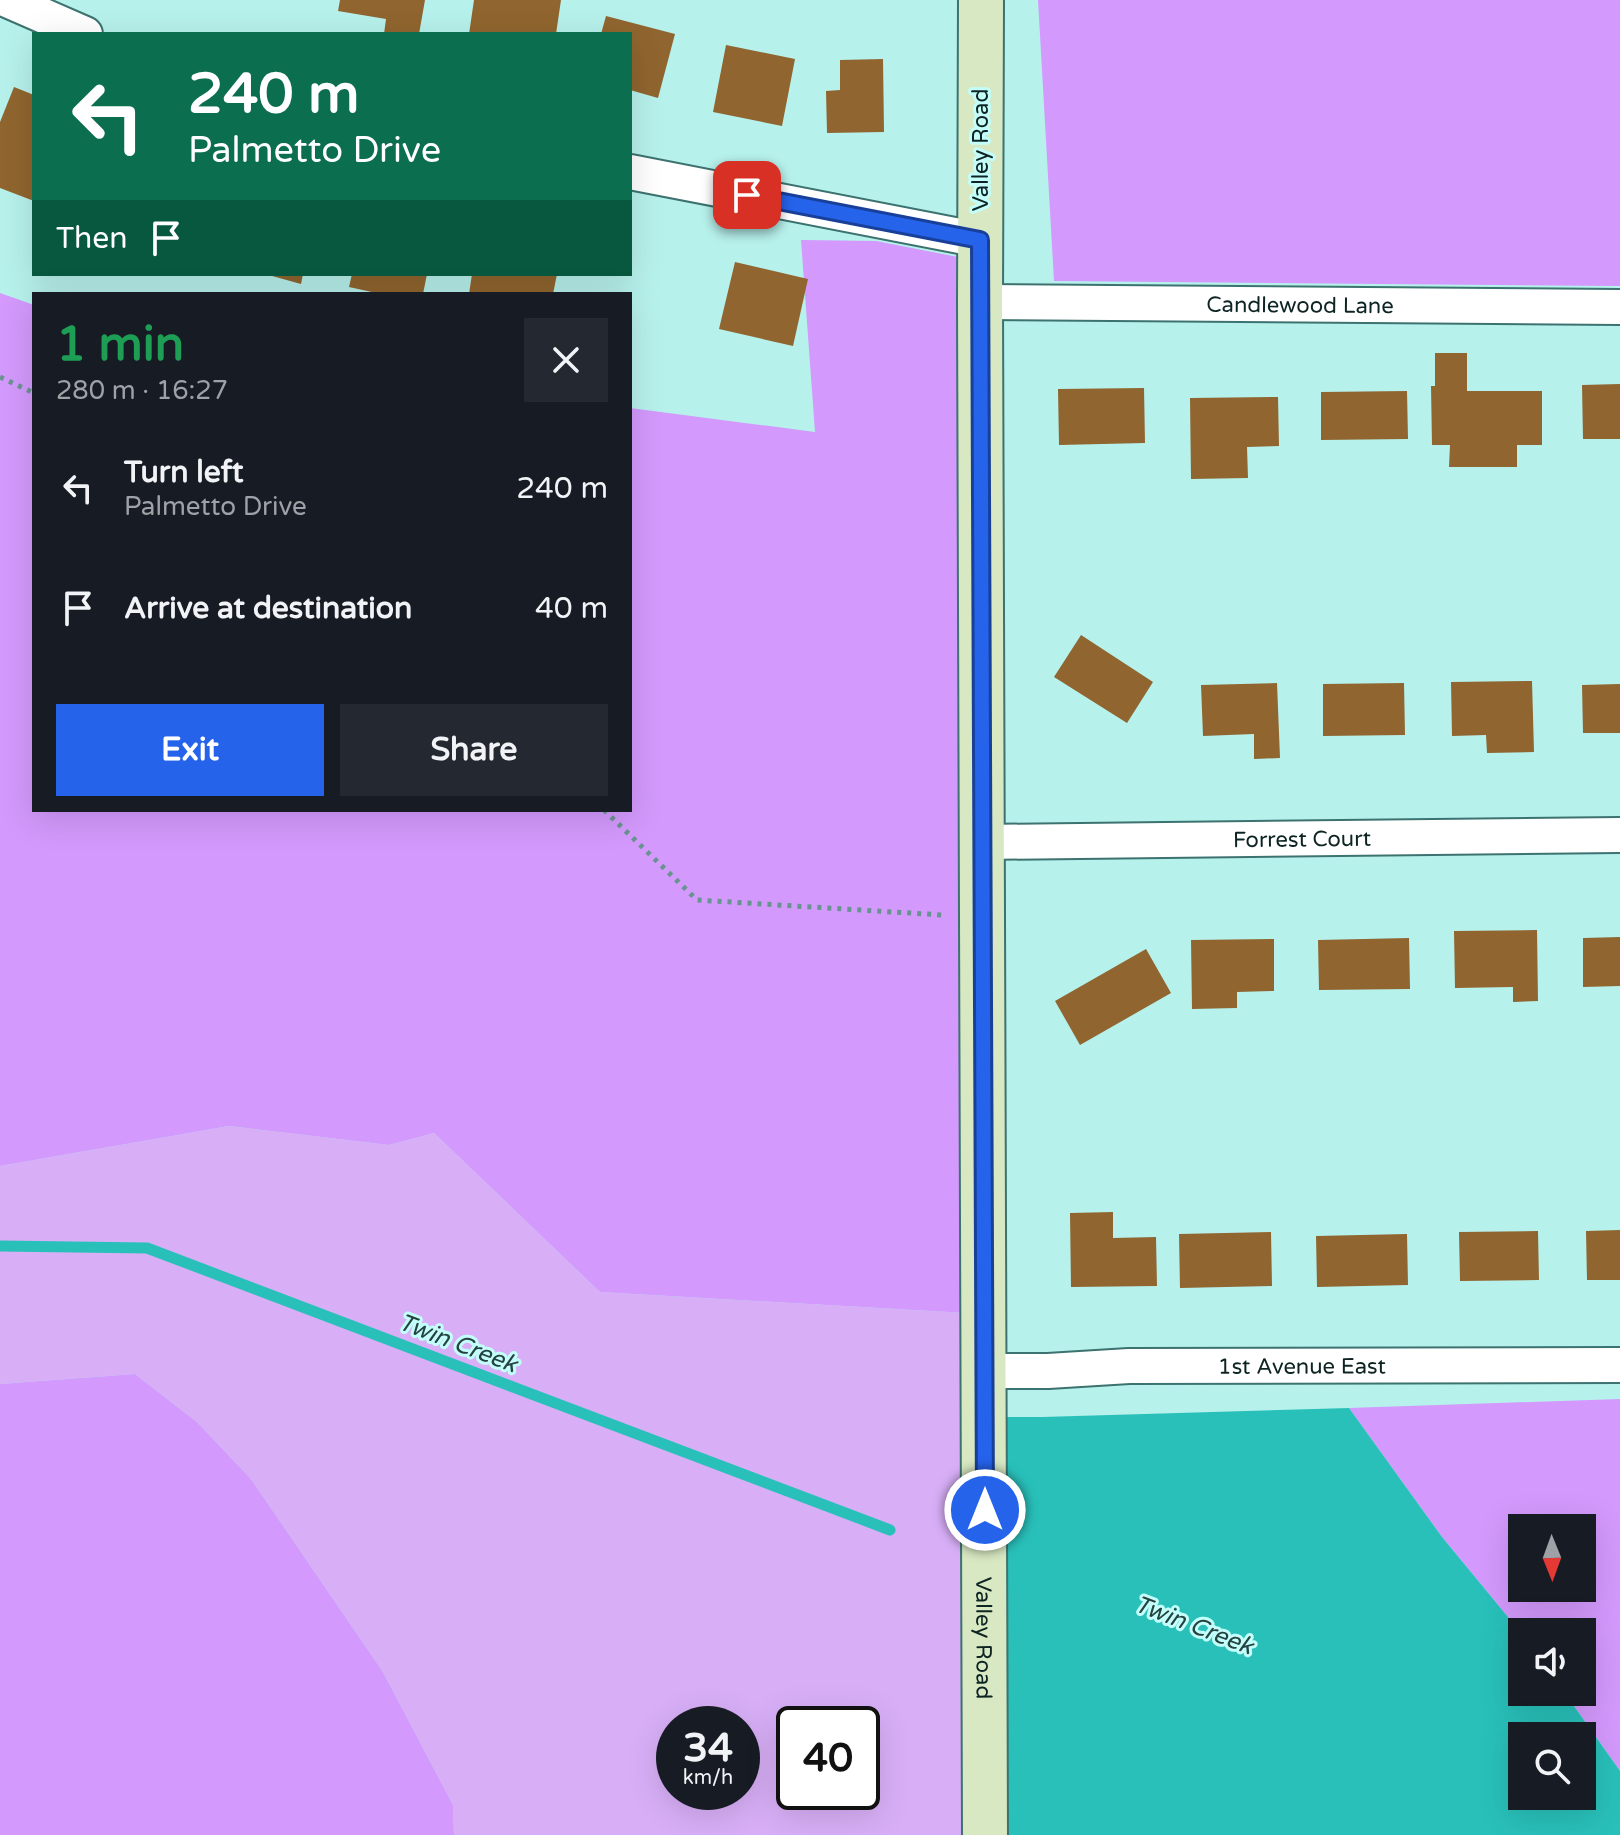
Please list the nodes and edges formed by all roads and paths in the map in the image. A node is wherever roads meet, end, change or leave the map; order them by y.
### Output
1 (7, 0) edge
2 (981, 0) edge
3 (80, 32) edge
4 (632, 172) edge
5 (980, 240) junction
6 (980, 302) junction
7 (1620, 307) edge
8 (0, 377) edge
9 (32, 392) edge
10 (606, 812) edge
11 (1620, 835) edge
12 (982, 842) junction
13 (983, 917) junction
14 (1620, 1365) edge
15 (984, 1371) junction
16 (985, 1835) edge

1 - 3 street
2 - 5 street, Valley Road
4 - 5 street
5 - 6 street, Valley Road
6 - 7 street, Candlewood Lane
6 - 12 street, Valley Road
8 - 9 path
10 - 13 path
11 - 12 street, Forrest Court
12 - 13 street, Valley Road
13 - 15 street, Valley Road
14 - 15 street, 1st Avenue East
15 - 16 street, Valley Road

